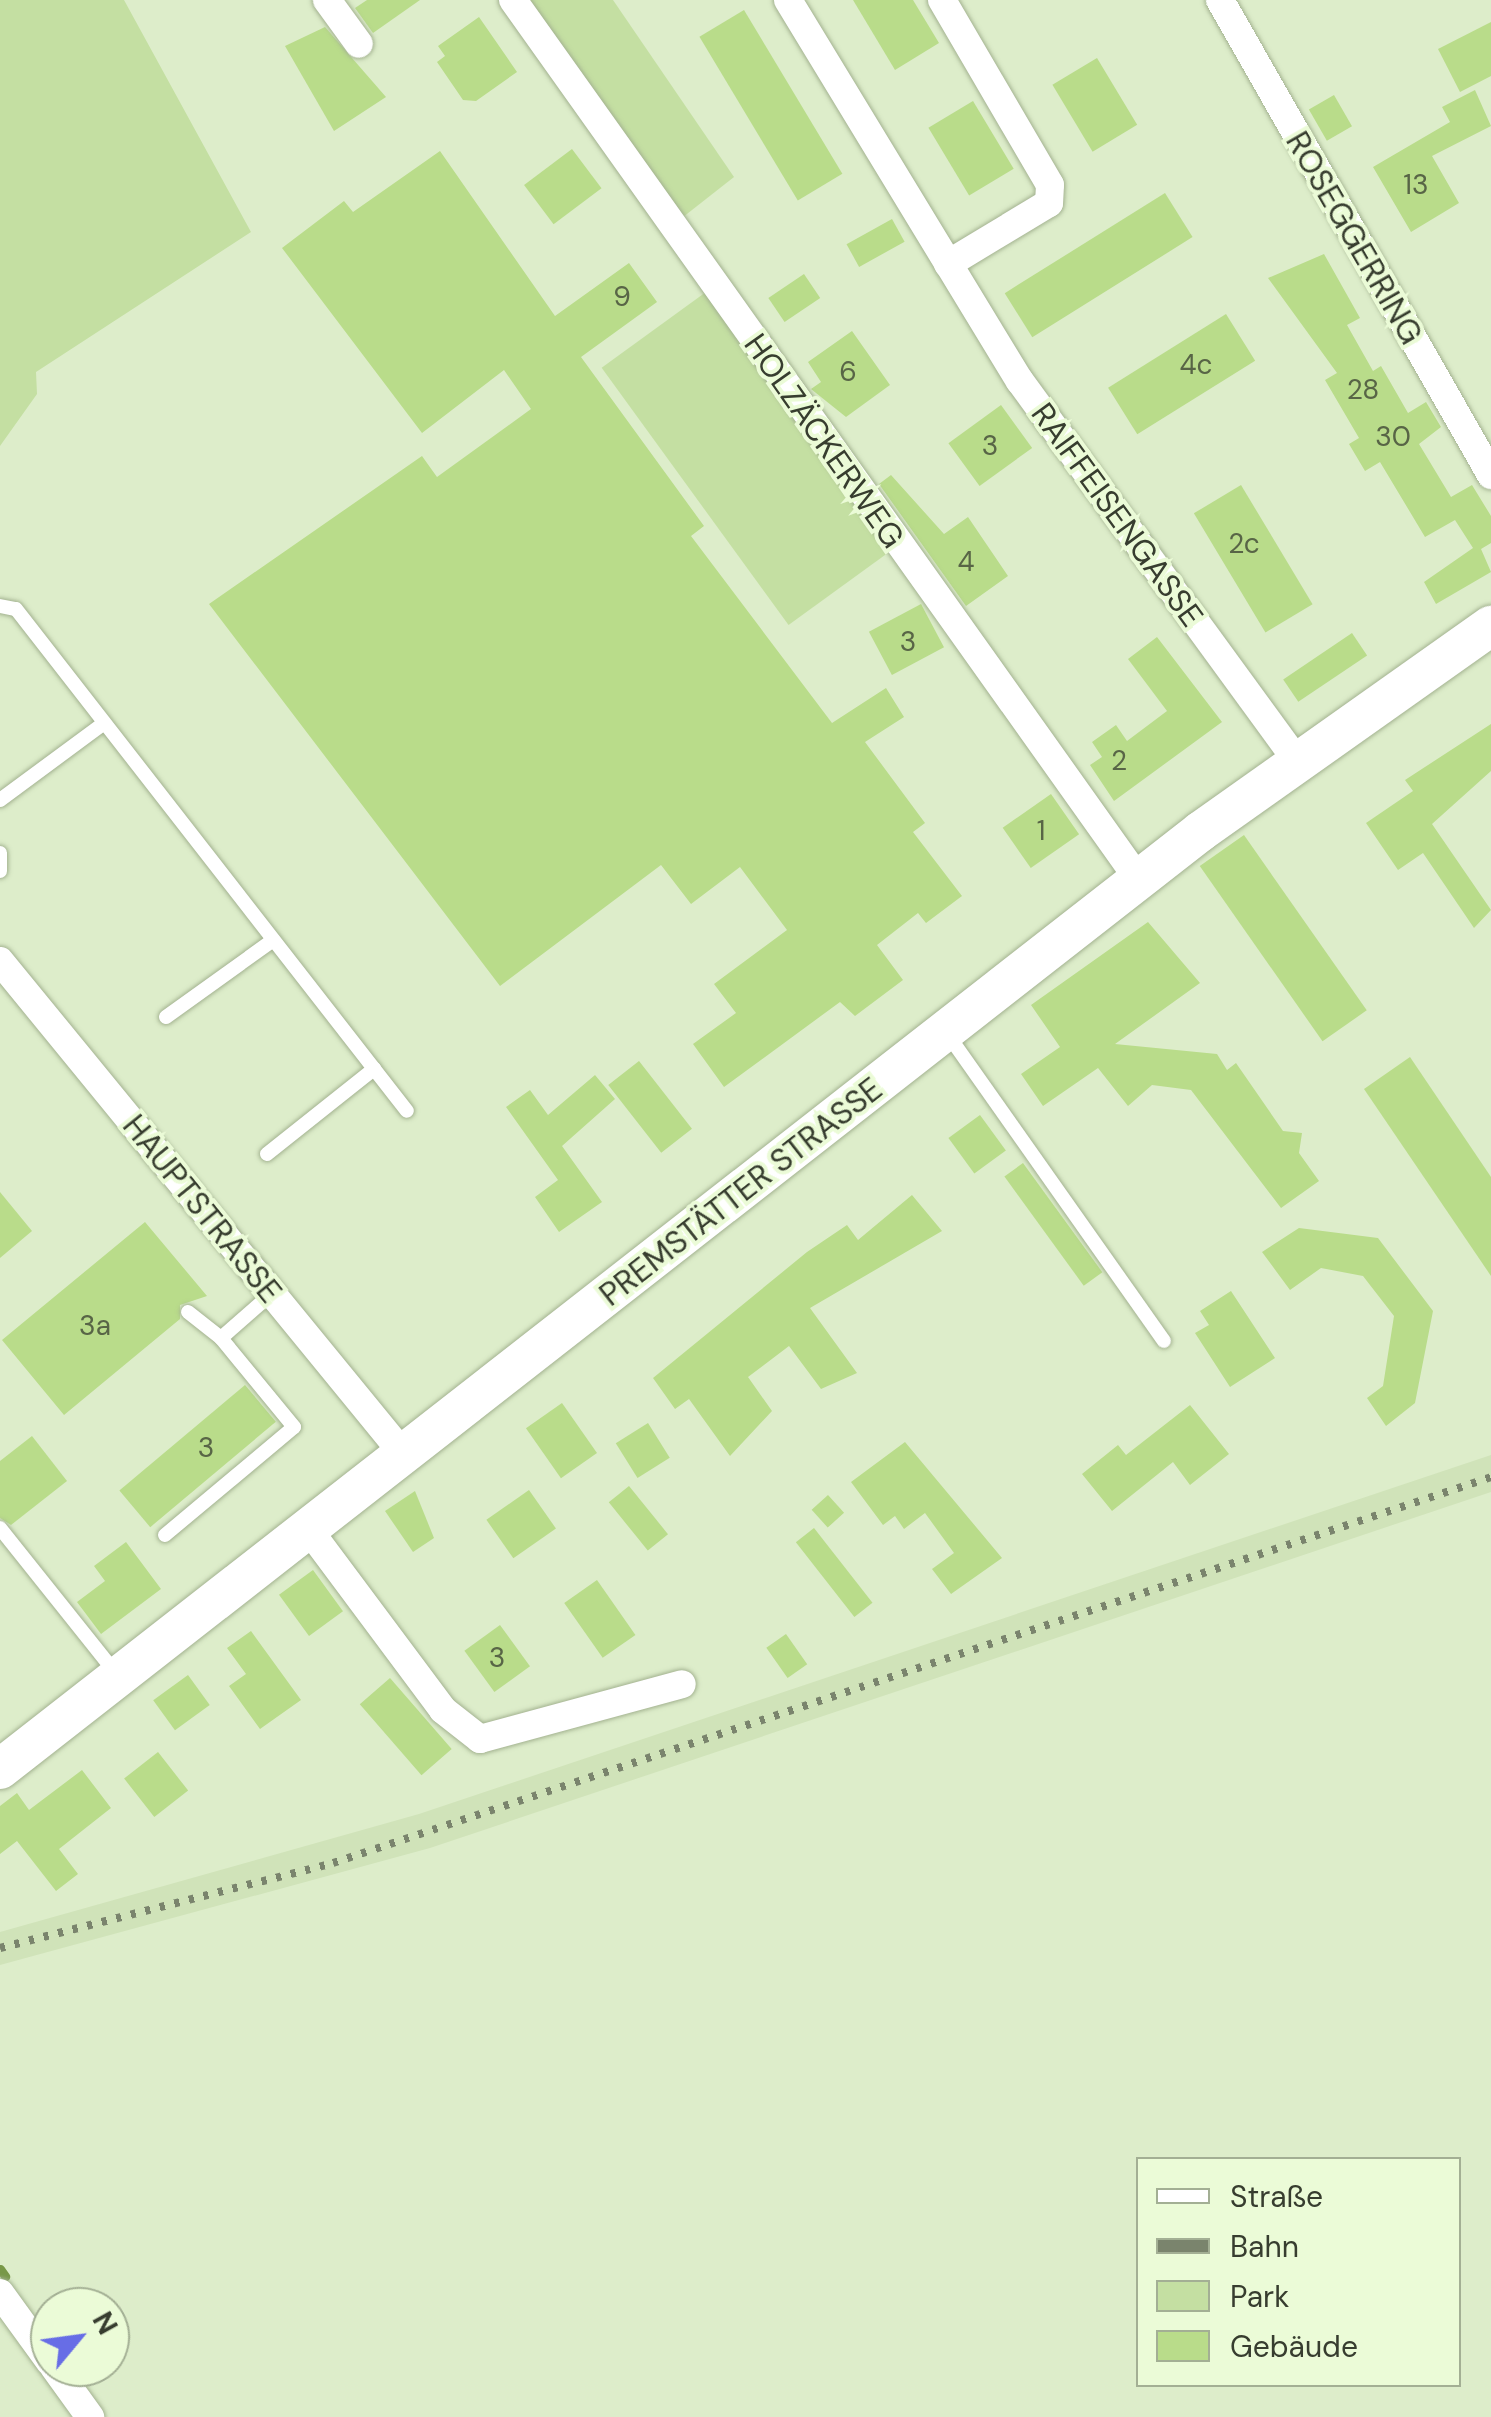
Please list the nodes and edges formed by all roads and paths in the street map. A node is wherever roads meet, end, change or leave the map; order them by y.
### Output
1 (327, 0) edge
2 (513, 0) edge
3 (788, 0) edge
4 (942, 0) edge
5 (1220, 0) edge
6 (359, 44) dead end
7 (948, 264) junction
8 (1491, 475) edge
9 (0, 606) edge
10 (1488, 636) edge
11 (104, 723) junction
12 (1296, 760) junction
13 (0, 800) edge
14 (0, 854) edge
15 (0, 871) edge
16 (1140, 880) junction
17 (273, 940) junction
18 (0, 960) edge
19 (166, 1018) dead end
20 (946, 1032) junction
21 (374, 1069) junction
22 (407, 1111) dead end
23 (266, 1154) dead end
24 (271, 1294) junction
25 (188, 1312) dead end
26 (222, 1338) junction
27 (1164, 1342) dead end
28 (405, 1456) junction
29 (0, 1528) edge
30 (309, 1530) junction
31 (166, 1535) dead end
32 (120, 1678) junction
33 (682, 1684) dead end
34 (0, 1770) edge
35 (0, 2293) edge
36 (30, 2334) edge
37 (68, 2387) edge
38 (90, 2417) edge

1 - 6 street
2 - 16 street, HOLZÄCKERWEG
3 - 7 street, RAIFFEISENGASSE
4 - 7 street
5 - 8 street, ROSEGGERRING
7 - 12 street, RAIFFEISENGASSE
9 - 11 lane
10 - 12 main road, PREMSTÄTTER STRASSE
11 - 13 lane
11 - 17 lane
12 - 16 main road, PREMSTÄTTER STRASSE
14 - 15 lane
16 - 20 main road, PREMSTÄTTER STRASSE
17 - 19 lane
17 - 21 lane
18 - 24 street, HAUPTSTRASSE
20 - 27 lane
20 - 28 main road, PREMSTÄTTER STRASSE
21 - 22 lane
21 - 23 lane
24 - 26 lane
24 - 28 street, HAUPTSTRASSE
25 - 26 lane
26 - 31 lane
28 - 30 main road, PREMSTÄTTER STRASSE
29 - 32 lane
30 - 32 main road, PREMSTÄTTER STRASSE
30 - 33 street
32 - 34 main road, PREMSTÄTTER STRASSE
35 - 36 street
37 - 38 street

